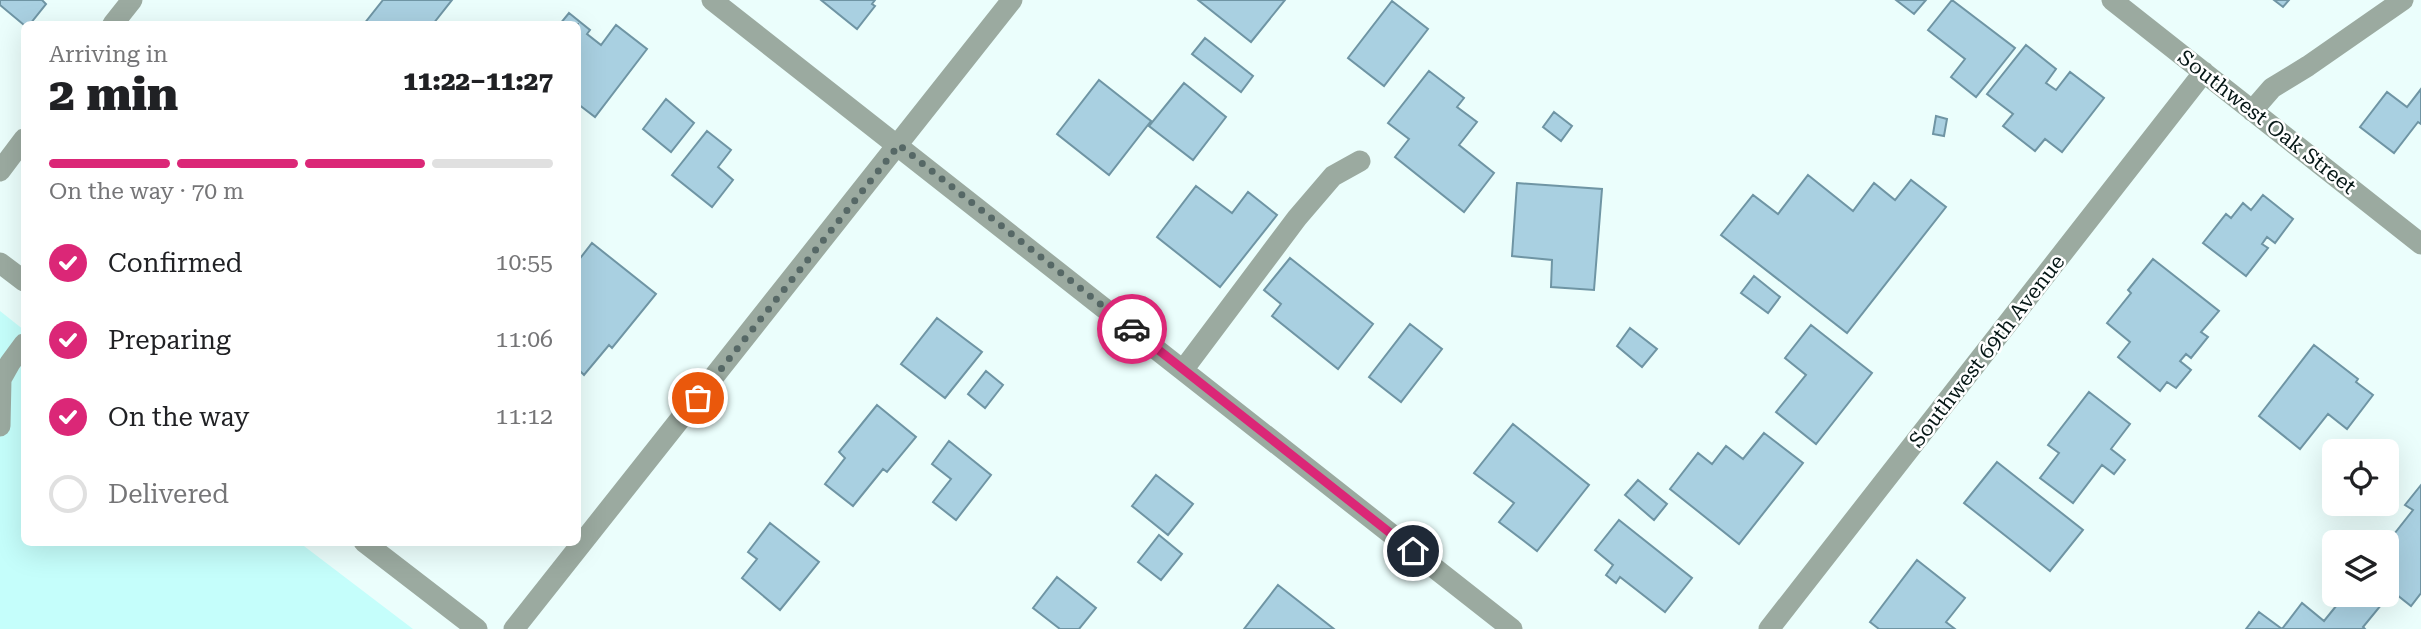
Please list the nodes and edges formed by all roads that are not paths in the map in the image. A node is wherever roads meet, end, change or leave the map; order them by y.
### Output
1 (132, 0) edge
2 (712, 0) edge
3 (1012, 0) edge
4 (2403, 0) edge
5 (2118, 2) edge
6 (115, 21) edge
7 (2204, 72) junction
8 (2252, 111) junction
9 (21, 143) edge
10 (899, 145) junction
11 (1360, 161) dead end
12 (0, 171) edge
13 (2421, 244) edge
14 (0, 262) edge
15 (21, 279) edge
16 (21, 348) edge
17 (1183, 370) junction
18 (0, 426) edge
19 (581, 545) edge
20 (369, 546) edge
21 (580, 546) edge
22 (477, 629) edge
23 (514, 629) edge
24 (1512, 629) edge
25 (1769, 629) edge

1 - 6 street
2 - 10 street
3 - 10 street
4 - 8 street
5 - 7 street, Southwest Oak Street
7 - 8 street, Southwest Oak Street
7 - 25 street, Southwest 69th Avenue
8 - 13 street, Southwest Oak Street
9 - 12 street
10 - 17 street
10 - 19 street
11 - 17 street
14 - 15 street
16 - 18 street
17 - 24 street
20 - 22 street
21 - 23 street

